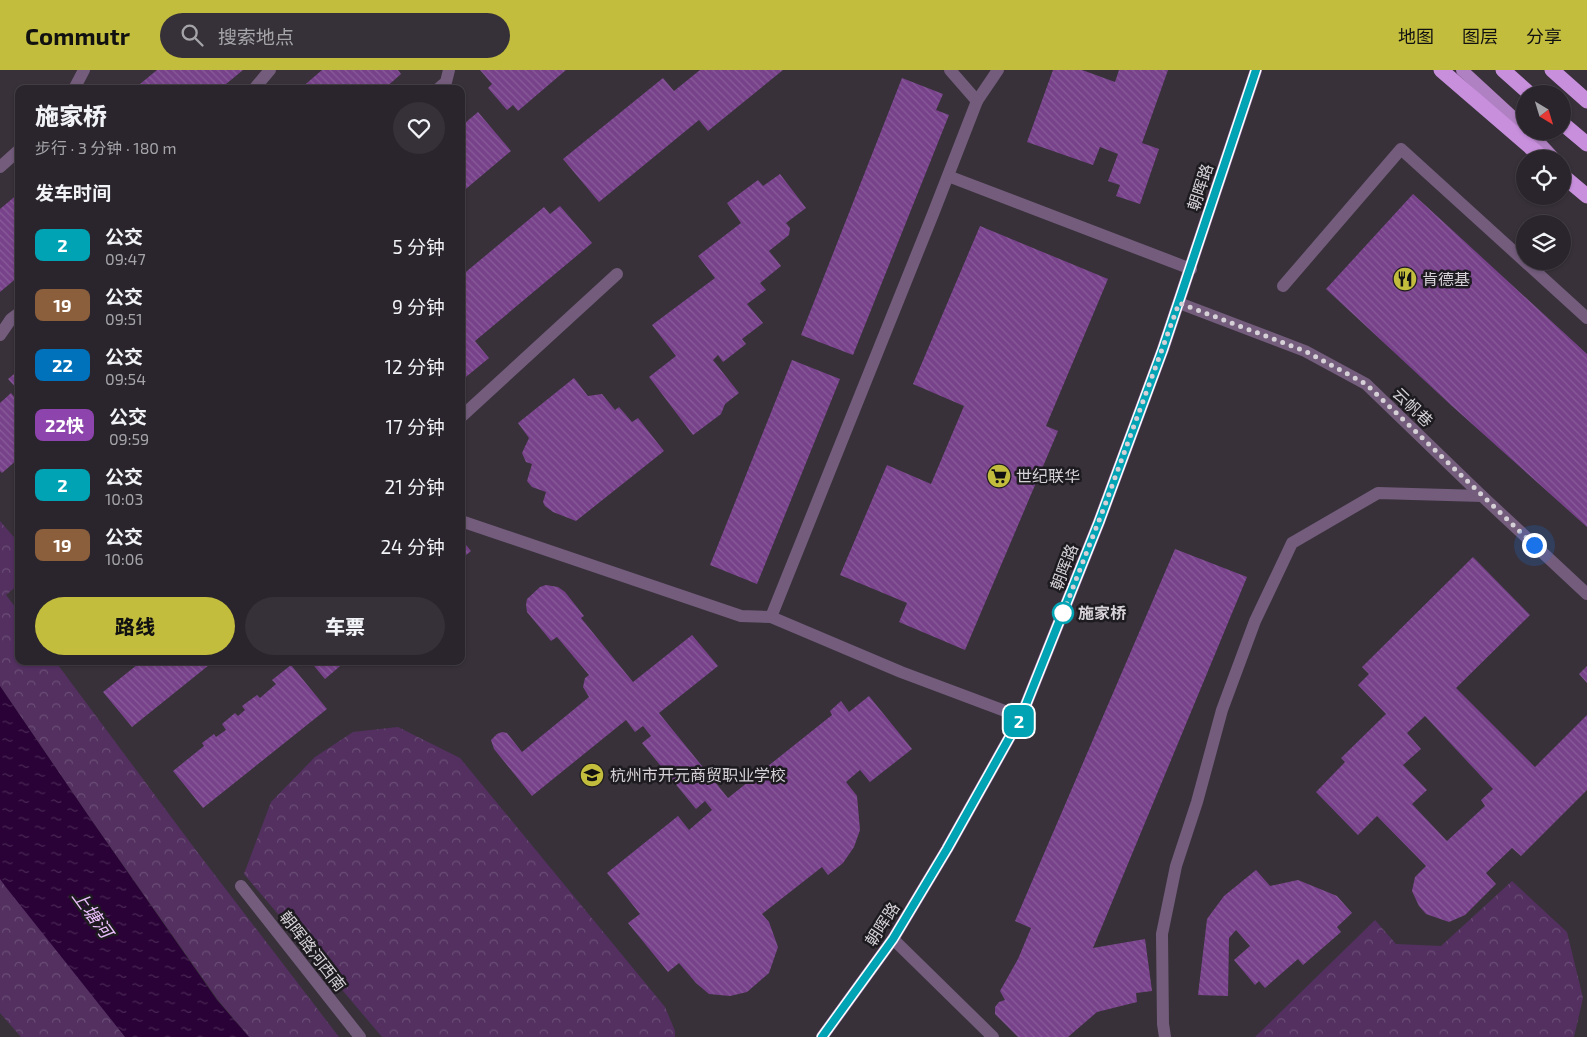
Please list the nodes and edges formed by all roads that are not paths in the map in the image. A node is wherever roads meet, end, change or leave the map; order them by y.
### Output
1 (84, 70) edge
2 (270, 70) edge
3 (449, 70) edge
4 (950, 70) edge
5 (998, 70) edge
6 (1256, 70) edge
7 (1441, 70) edge
8 (1462, 70) edge
9 (1503, 70) edge
10 (1552, 70) edge
11 (76, 85) edge
12 (257, 85) edge
13 (443, 85) edge
14 (1520, 85) edge
15 (977, 101) junction
16 (1587, 101) edge
17 (1516, 120) edge
18 (1571, 131) edge
19 (1537, 140) edge
20 (1587, 144) edge
21 (1534, 150) edge
22 (1547, 150) edge
23 (15, 154) edge
24 (0, 167) edge
25 (948, 176) junction
26 (1571, 177) edge
27 (1571, 182) edge
28 (1587, 194) edge
29 (1191, 269) junction
30 (616, 274) dead end
31 (1283, 286) dead end
32 (1179, 303) junction
33 (15, 316) edge
34 (1587, 318) edge
35 (0, 336) edge
36 (465, 413) edge
37 (1482, 496) junction
38 (465, 522) edge
39 (1587, 594) edge
40 (771, 617) junction
41 (1021, 717) junction
42 (241, 886) dead end
43 (893, 939) junction
44 (360, 1037) edge
45 (822, 1037) edge
46 (993, 1037) edge
47 (1166, 1037) edge

1 - 11 street
2 - 12 street
3 - 13 street
4 - 15 street
5 - 15 street
6 - 29 street, 朝晖路
7 - 21 highway
8 - 17 main road
9 - 14 highway
10 - 16 highway
15 - 25 street
18 - 20 highway
19 - 22 main road
23 - 24 street
25 - 29 street
25 - 40 street
26 - 28 main road
27 - 28 highway
29 - 32 street, 朝晖路
30 - 36 street
31 - 34 street
32 - 37 street, 云帆巷
32 - 41 street, 朝晖路
33 - 35 street
37 - 39 street, 云帆巷
37 - 47 street
38 - 40 street
40 - 41 street
41 - 43 street, 朝晖路
42 - 44 street, 朝晖路河西南
43 - 45 street, 朝晖路
43 - 46 street

